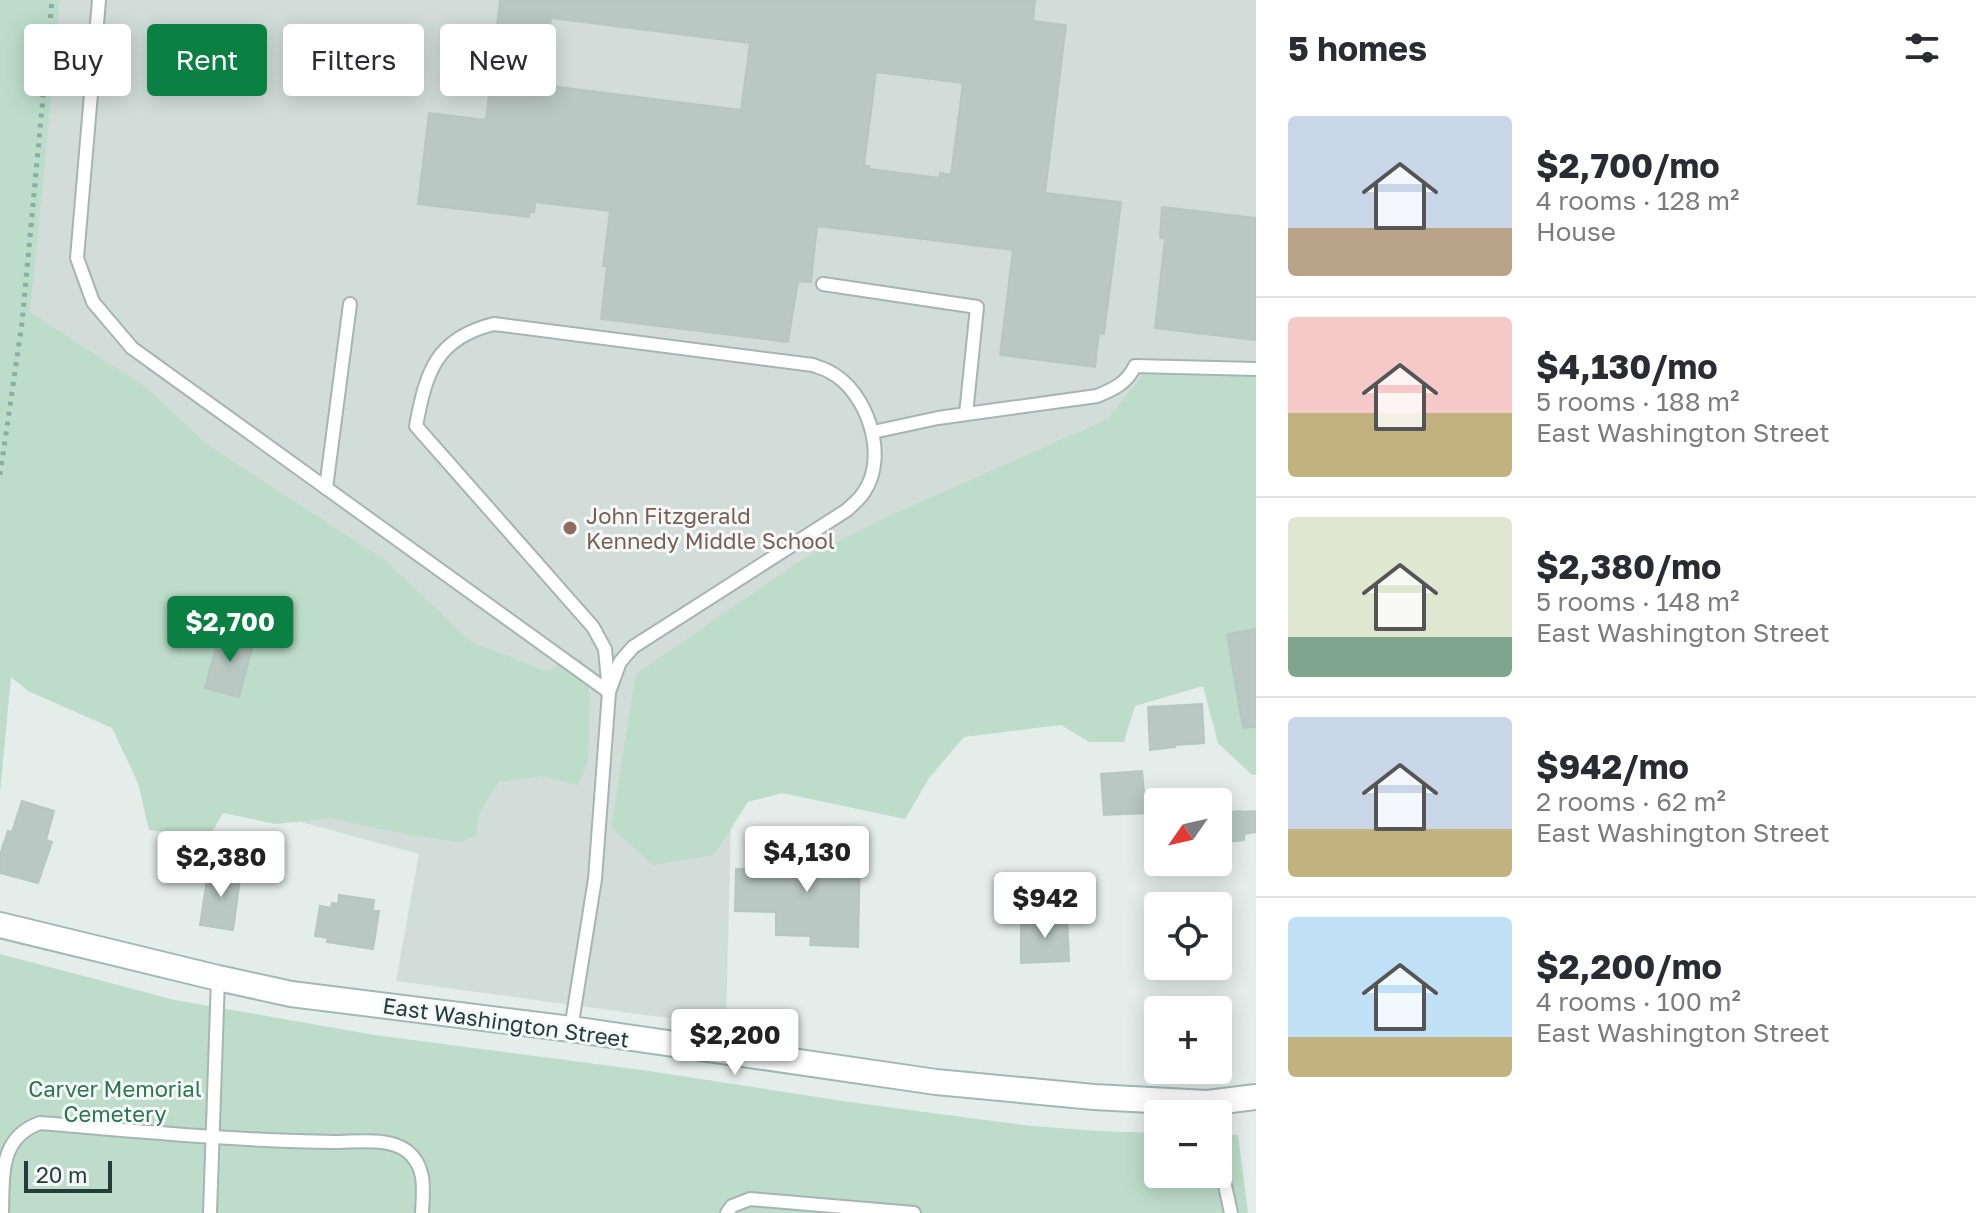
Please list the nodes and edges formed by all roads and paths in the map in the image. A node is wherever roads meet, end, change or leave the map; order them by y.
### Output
1 (52, 0) edge
2 (99, 0) edge
3 (823, 284) dead end
4 (350, 304) dead end
5 (1256, 369) edge
6 (966, 414) junction
7 (873, 432) junction
8 (0, 475) edge
9 (326, 488) junction
10 (609, 692) junction
11 (0, 925) edge
12 (218, 978) junction
13 (571, 1029) junction
14 (1256, 1097) edge
15 (1144, 1102) edge
16 (1232, 1103) edge
17 (214, 1137) junction
18 (1226, 1188) edge
19 (2, 1213) edge
20 (210, 1213) edge
21 (422, 1213) edge
22 (727, 1213) edge
23 (914, 1213) edge
24 (1231, 1213) edge

1 - 8 path
2 - 9 lane
3 - 6 lane
4 - 9 lane
5 - 6 lane
6 - 7 lane
7 - 10 lane
7 - 10 lane
9 - 10 lane
10 - 13 lane
11 - 12 main road, East Washington Street
12 - 13 main road, East Washington Street
12 - 17 lane
13 - 15 main road, East Washington Street
14 - 16 main road, East Washington Street
17 - 19 lane
17 - 20 lane
17 - 21 lane
18 - 24 lane
22 - 23 lane

